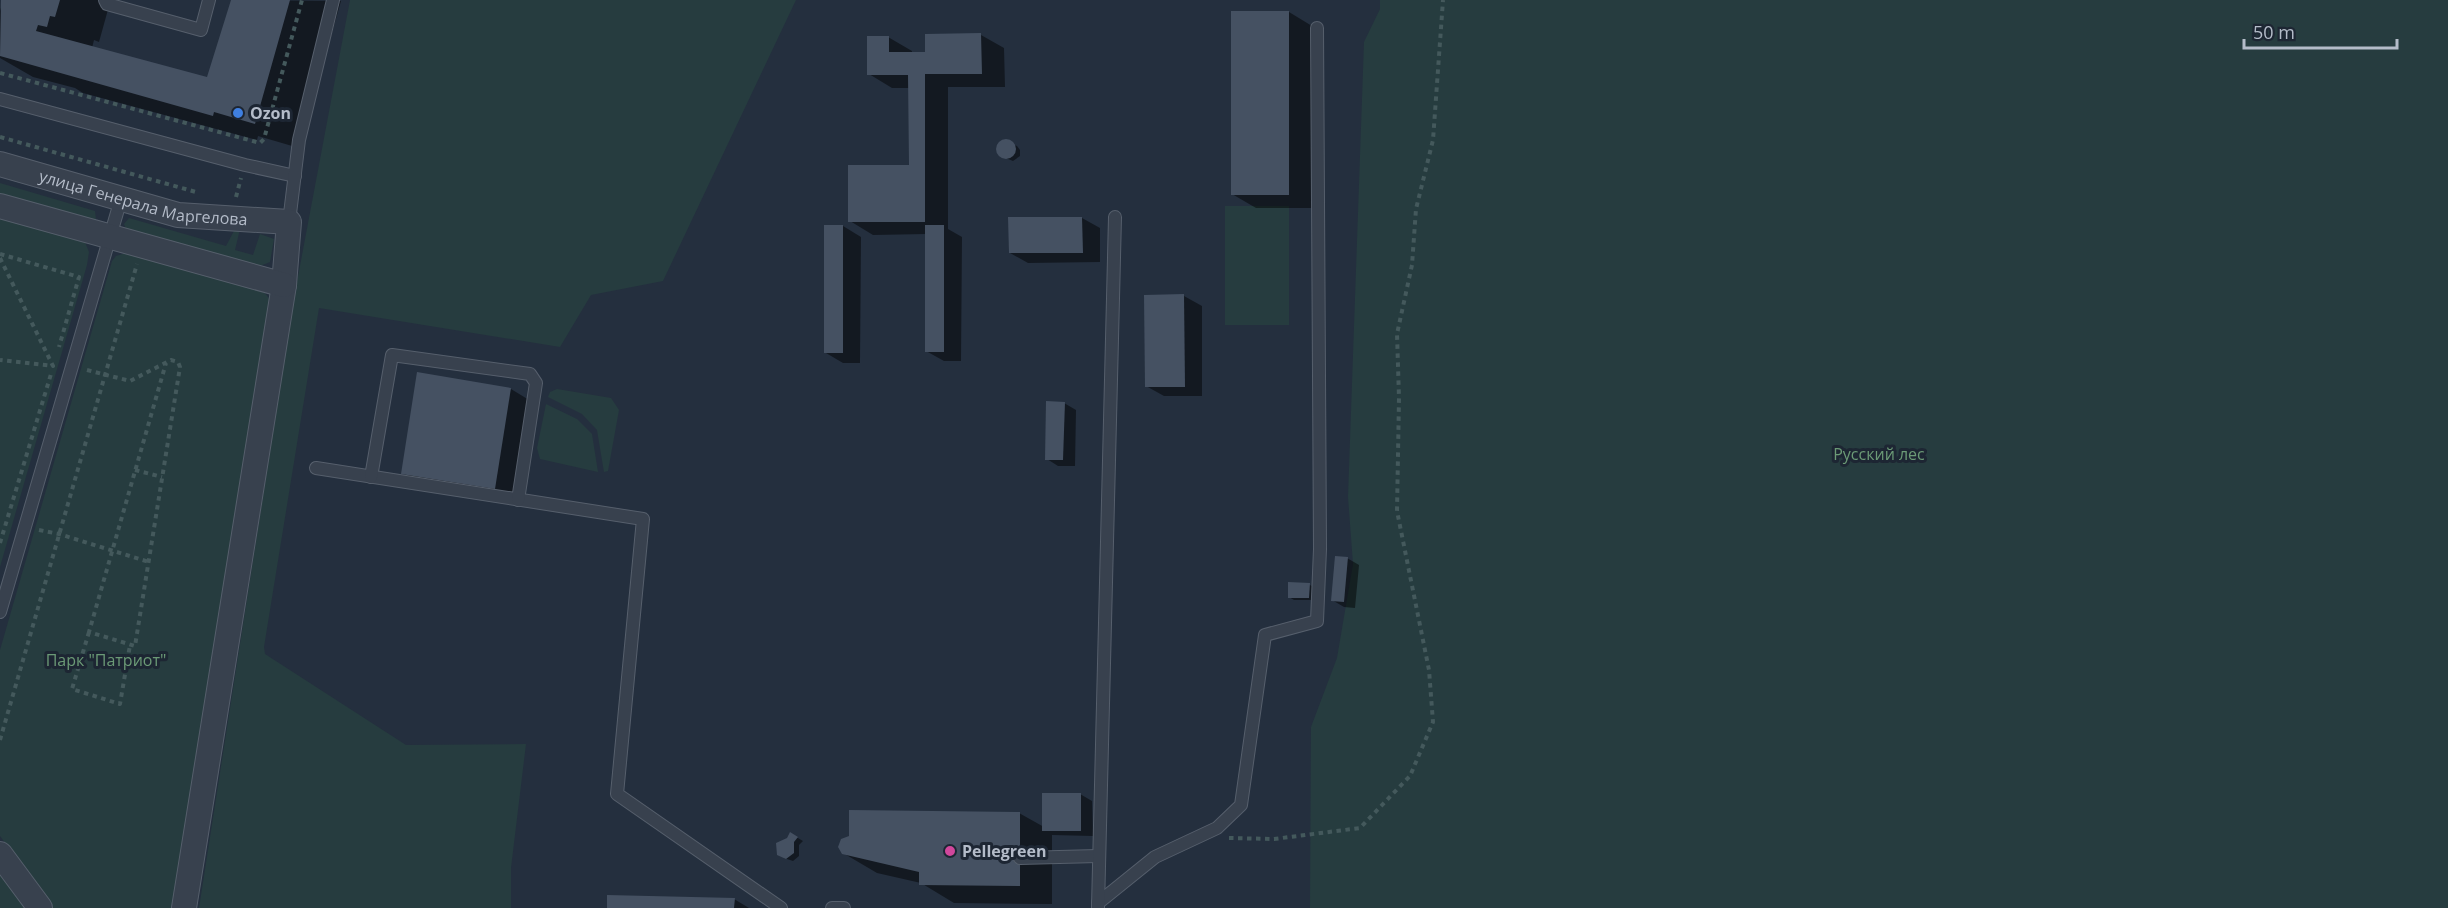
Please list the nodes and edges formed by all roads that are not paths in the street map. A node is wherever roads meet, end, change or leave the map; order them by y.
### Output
1 (105, 0) edge
2 (209, 0) edge
3 (333, 0) edge
4 (1317, 28) dead end
5 (0, 99) edge
6 (0, 164) edge
7 (295, 176) junction
8 (121, 199) junction
9 (0, 206) edge
10 (1115, 217) dead end
11 (289, 222) junction
12 (109, 237) junction
13 (284, 285) junction
14 (316, 468) dead end
15 (370, 477) junction
16 (518, 500) junction
17 (0, 612) edge
18 (0, 854) edge
19 (1098, 856) junction
20 (1020, 858) dead end
21 (1098, 906) edge
22 (40, 908) edge
23 (184, 908) edge
24 (781, 908) edge
25 (832, 908) edge
26 (844, 908) edge

1 - 2 lane
3 - 7 lane
4 - 21 lane
5 - 7 lane
6 - 8 street, улица Генерала Маргелова
7 - 11 lane
8 - 11 street, улица Генерала Маргелова
8 - 12 lane
9 - 12 street
10 - 19 lane
11 - 13 street
12 - 13 street
12 - 17 lane
13 - 23 street
14 - 15 lane
15 - 16 lane
15 - 16 lane
16 - 24 lane
18 - 22 street
19 - 20 lane
19 - 21 lane
25 - 26 lane

